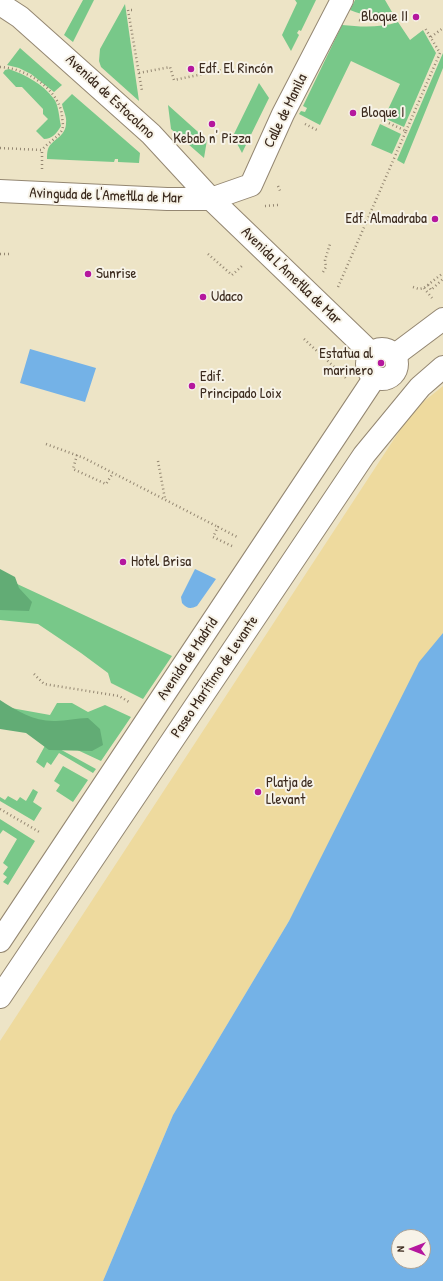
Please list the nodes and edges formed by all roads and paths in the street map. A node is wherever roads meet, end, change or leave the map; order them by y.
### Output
1 (0, 4) edge
2 (339, 6) edge
3 (132, 10) dead end
4 (392, 18) dead end
5 (425, 28) dead end
6 (443, 28) edge
7 (431, 37) junction
8 (0, 67) edge
9 (232, 68) dead end
10 (139, 73) junction
11 (143, 96) dead end
12 (382, 120) dead end
13 (406, 131) junction
14 (0, 148) edge
15 (42, 150) junction
16 (0, 191) edge
17 (41, 193) junction
18 (211, 199) junction
19 (278, 205) dead end
20 (262, 206) dead end
21 (330, 244) dead end
22 (0, 254) edge
23 (12, 254) dead end
24 (208, 254) dead end
25 (222, 267) dead end
26 (326, 267) dead end
27 (443, 273) edge
28 (443, 280) edge
29 (428, 285) junction
30 (413, 287) dead end
31 (424, 288) junction
32 (429, 294) dead end
33 (326, 310) junction
34 (443, 319) edge
35 (304, 339) dead end
36 (371, 353) junction
37 (395, 355) junction
38 (443, 367) edge
39 (370, 386) junction
40 (46, 444) dead end
41 (77, 455) junction
42 (158, 461) dead end
43 (113, 473) junction
44 (166, 500) junction
45 (218, 527) junction
46 (241, 538) dead end
47 (255, 558) junction
48 (34, 674) dead end
49 (151, 714) junction
50 (0, 809) edge
51 (63, 847) junction
52 (0, 941) edge
53 (0, 997) edge

1 - 18 street, Avenida de Estocolmo
2 - 4 path
2 - 18 street, Calle de Manila
3 - 10 path
5 - 7 path
6 - 7 path
7 - 13 path
8 - 15 path
9 - 10 path
10 - 11 path
12 - 13 path
13 - 33 path
14 - 15 path
15 - 17 path
16 - 17 street, Avinguda de l'Ametlla de Mar
17 - 18 street, Avinguda de l'Ametlla de Mar
18 - 33 street, Avenida L'Ametlla de Mar
19 - 20 path
21 - 26 path
22 - 23 path
24 - 25 path
27 - 29 path
28 - 29 path
29 - 31 path
30 - 31 path
31 - 32 path
33 - 36 street, Avenida L'Ametlla de Mar
34 - 37 street
35 - 39 path
36 - 37 street
36 - 39 street
37 - 39 street
38 - 53 street, Paseo Marítimo de Levante
39 - 47 street, Avenida de Madrid
40 - 41 path
41 - 43 path
41 - 43 path
42 - 44 path
43 - 44 path
44 - 45 path
45 - 46 path
45 - 47 path
47 - 49 street, Avenida de Madrid
48 - 49 path
49 - 51 street, Avenida de Madrid
50 - 51 path
51 - 52 street, Avenida de Madrid

